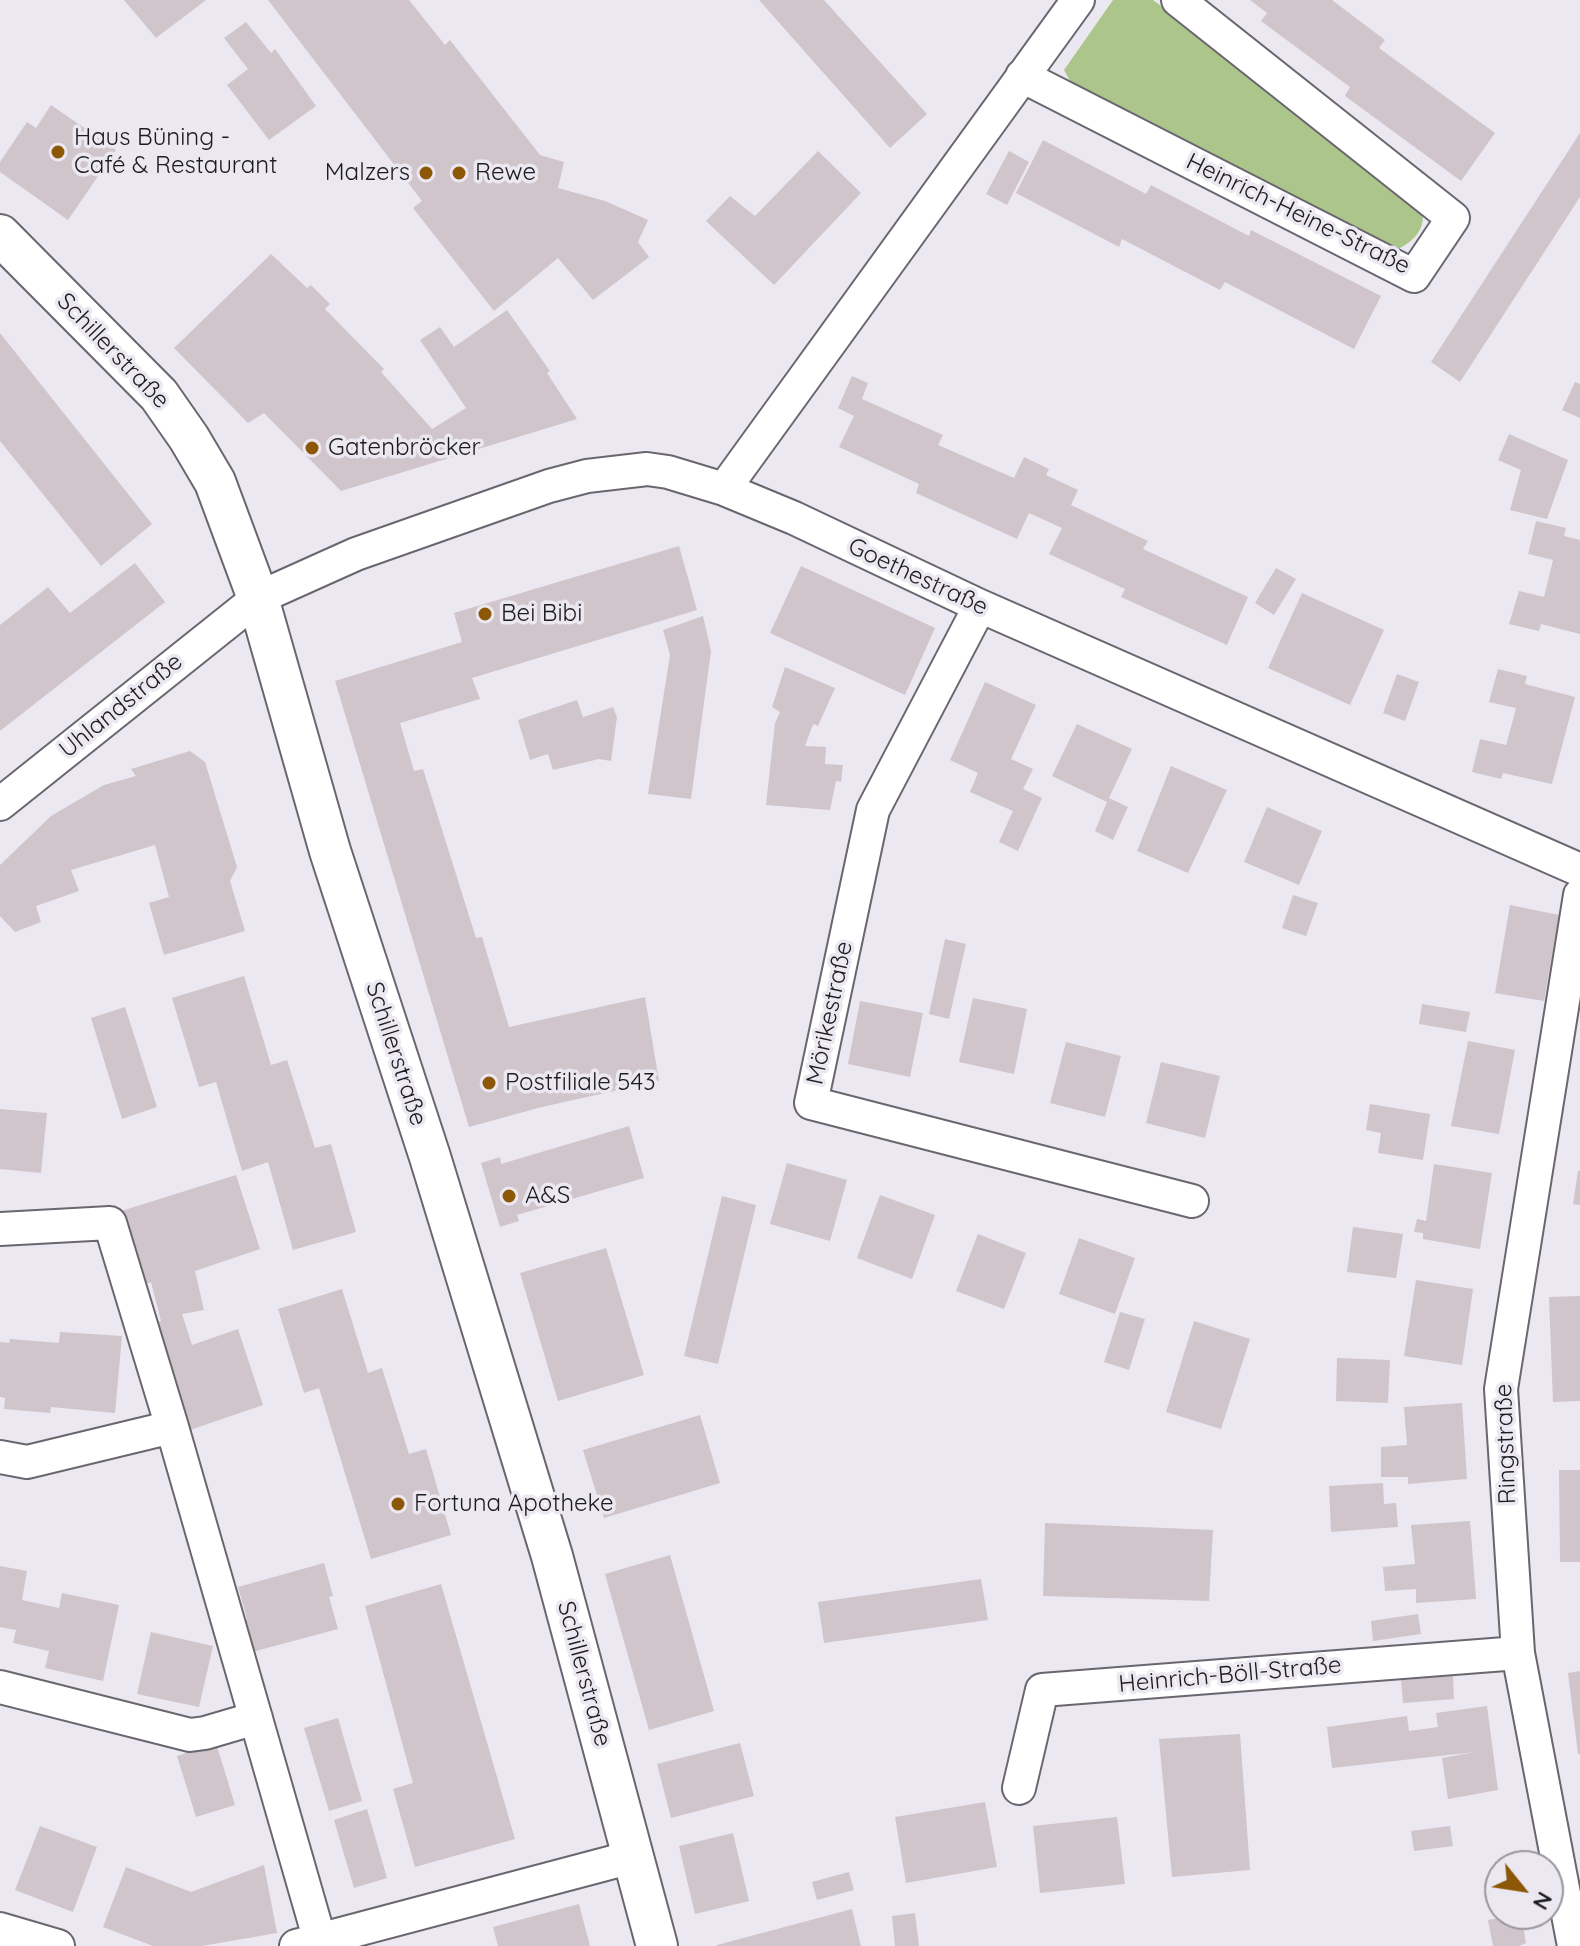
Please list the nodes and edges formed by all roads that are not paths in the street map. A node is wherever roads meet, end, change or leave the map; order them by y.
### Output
1 (1078, 0) edge
2 (1178, 0) edge
3 (1022, 76) junction
4 (0, 235) edge
5 (724, 489) junction
6 (250, 603) junction
7 (980, 606) junction
8 (0, 804) edge
9 (1580, 870) edge
10 (1580, 895) edge
11 (1192, 1201) dead end
12 (0, 1229) edge
13 (172, 1427) junction
14 (0, 1457) edge
15 (1518, 1653) junction
16 (0, 1687) edge
17 (256, 1718) junction
18 (1019, 1788) dead end
19 (632, 1857) junction
20 (0, 1929) edge
21 (308, 1944) edge
22 (58, 1946) edge
23 (657, 1946) edge
24 (1574, 1946) edge

1 - 3 street
2 - 3 street, Heinrich-Heine-Straße
3 - 5 street
4 - 6 street, Schillerstraße
5 - 6 street, Goethestraße
5 - 7 street, Goethestraße
6 - 8 street, Uhlandstraße
6 - 19 street, Schillerstraße
7 - 9 street, Goethestraße
7 - 11 street, Mörikestraße
10 - 15 street, Ringstraße
12 - 13 street
13 - 14 street
13 - 17 street
15 - 18 street, Heinrich-Böll-Straße
15 - 24 street, Ringstraße
16 - 17 street
17 - 21 street
19 - 21 street
19 - 23 street, Schillerstraße
20 - 22 street

